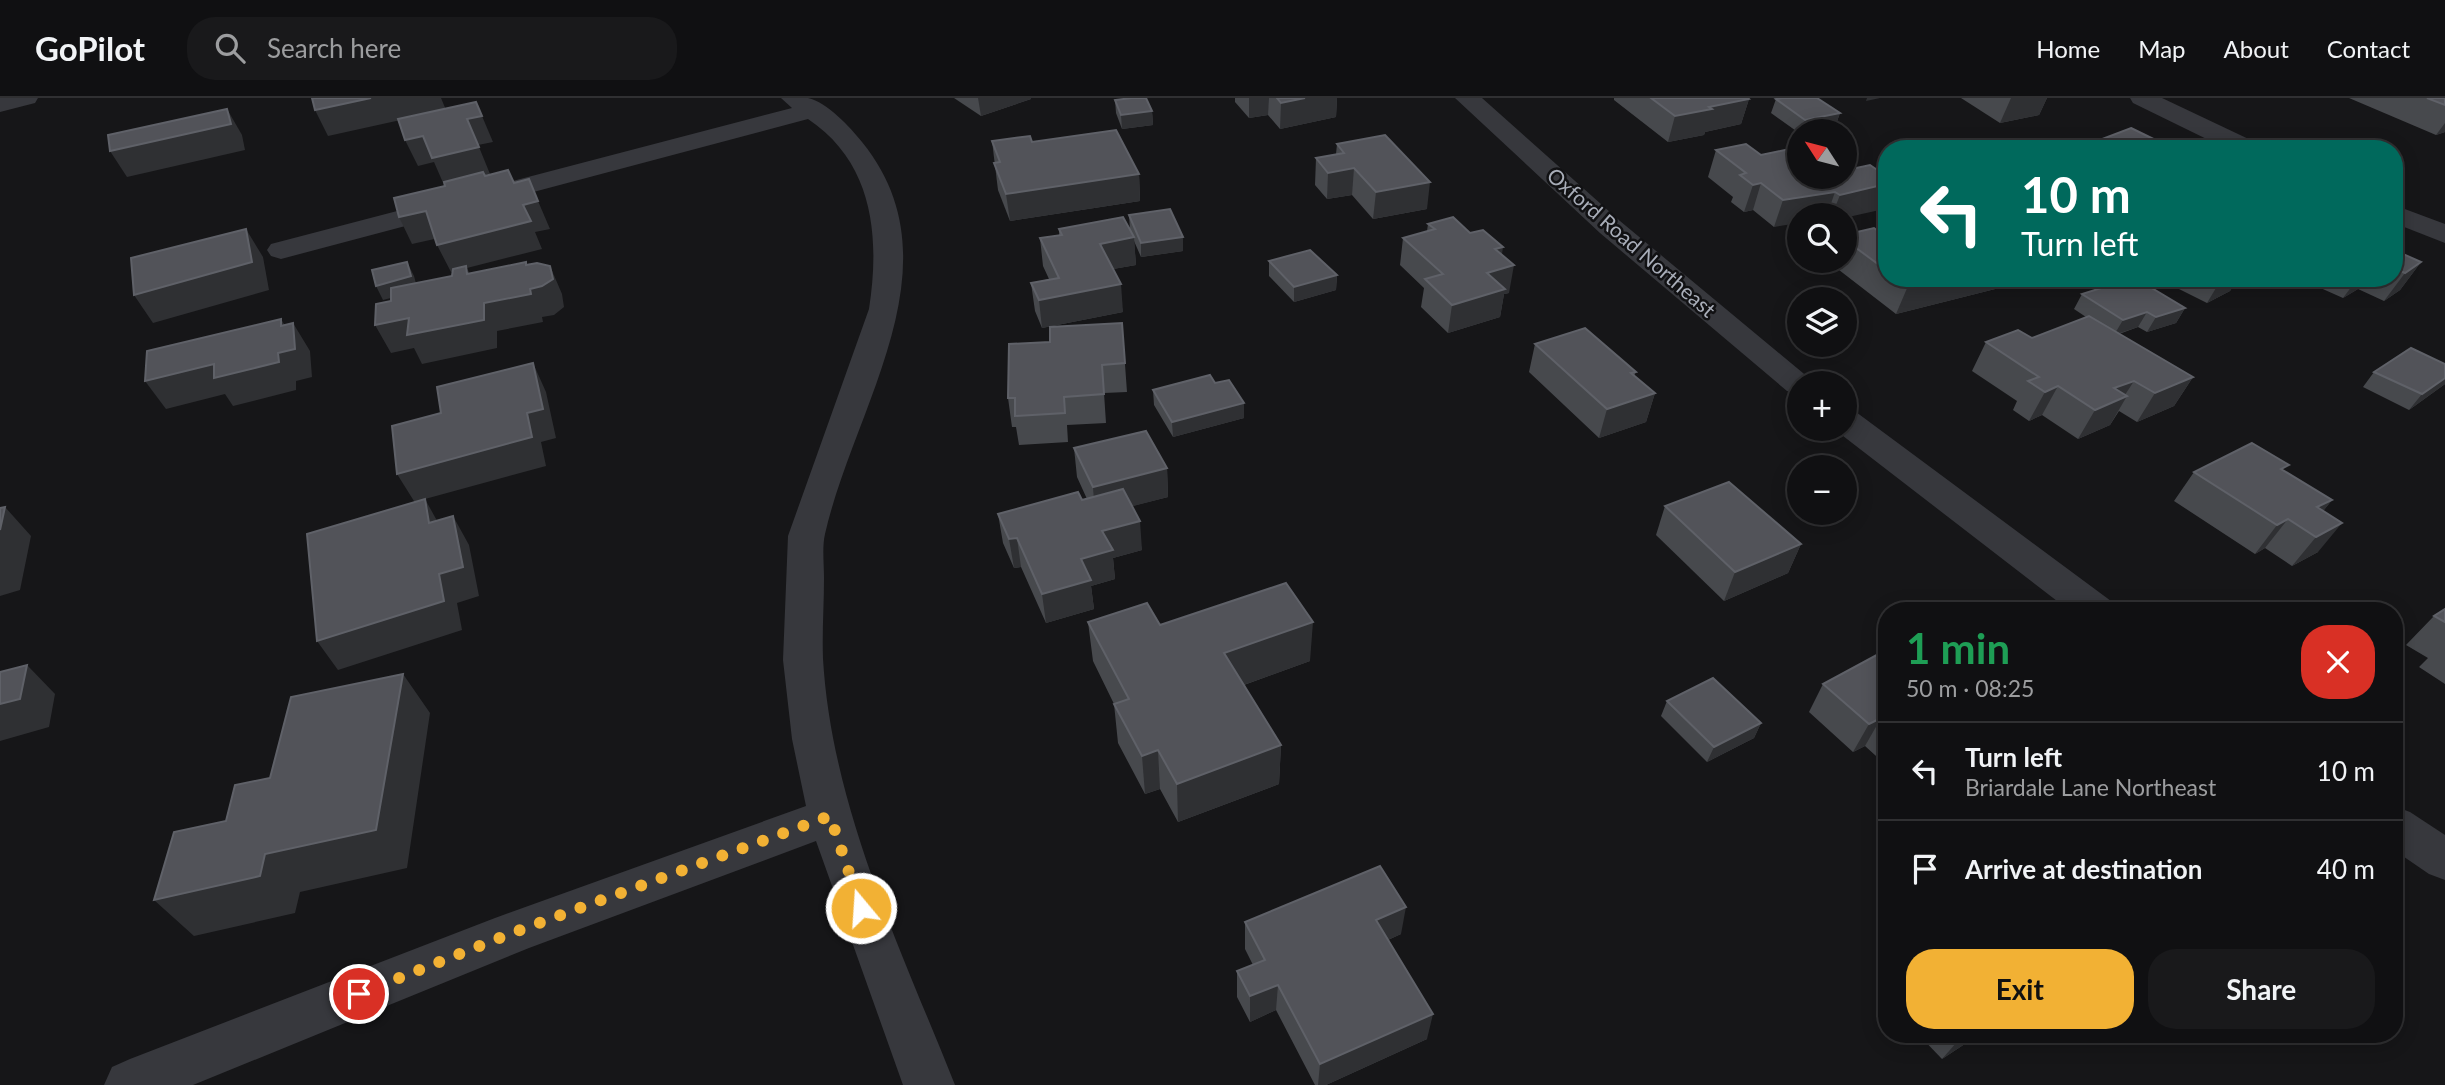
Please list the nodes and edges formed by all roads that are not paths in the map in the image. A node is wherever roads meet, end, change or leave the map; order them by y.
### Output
1 (26, 98) edge
2 (1467, 98) edge
3 (2142, 98) edge
4 (804, 104) edge
5 (0, 105) edge
6 (2229, 140) edge
7 (2403, 217) edge
8 (2445, 234) edge
9 (281, 250) dead end
10 (1787, 374) edge
11 (1857, 431) edge
12 (2085, 602) edge
13 (830, 816) junction
14 (2403, 831) edge
15 (2445, 860) edge
16 (130, 1085) edge
17 (929, 1085) edge

1 - 5 street
2 - 10 street, Oxford Road Northeast
3 - 6 street
4 - 9 street
4 - 13 street
7 - 8 street
11 - 12 street
13 - 16 street
13 - 17 street
14 - 15 street

